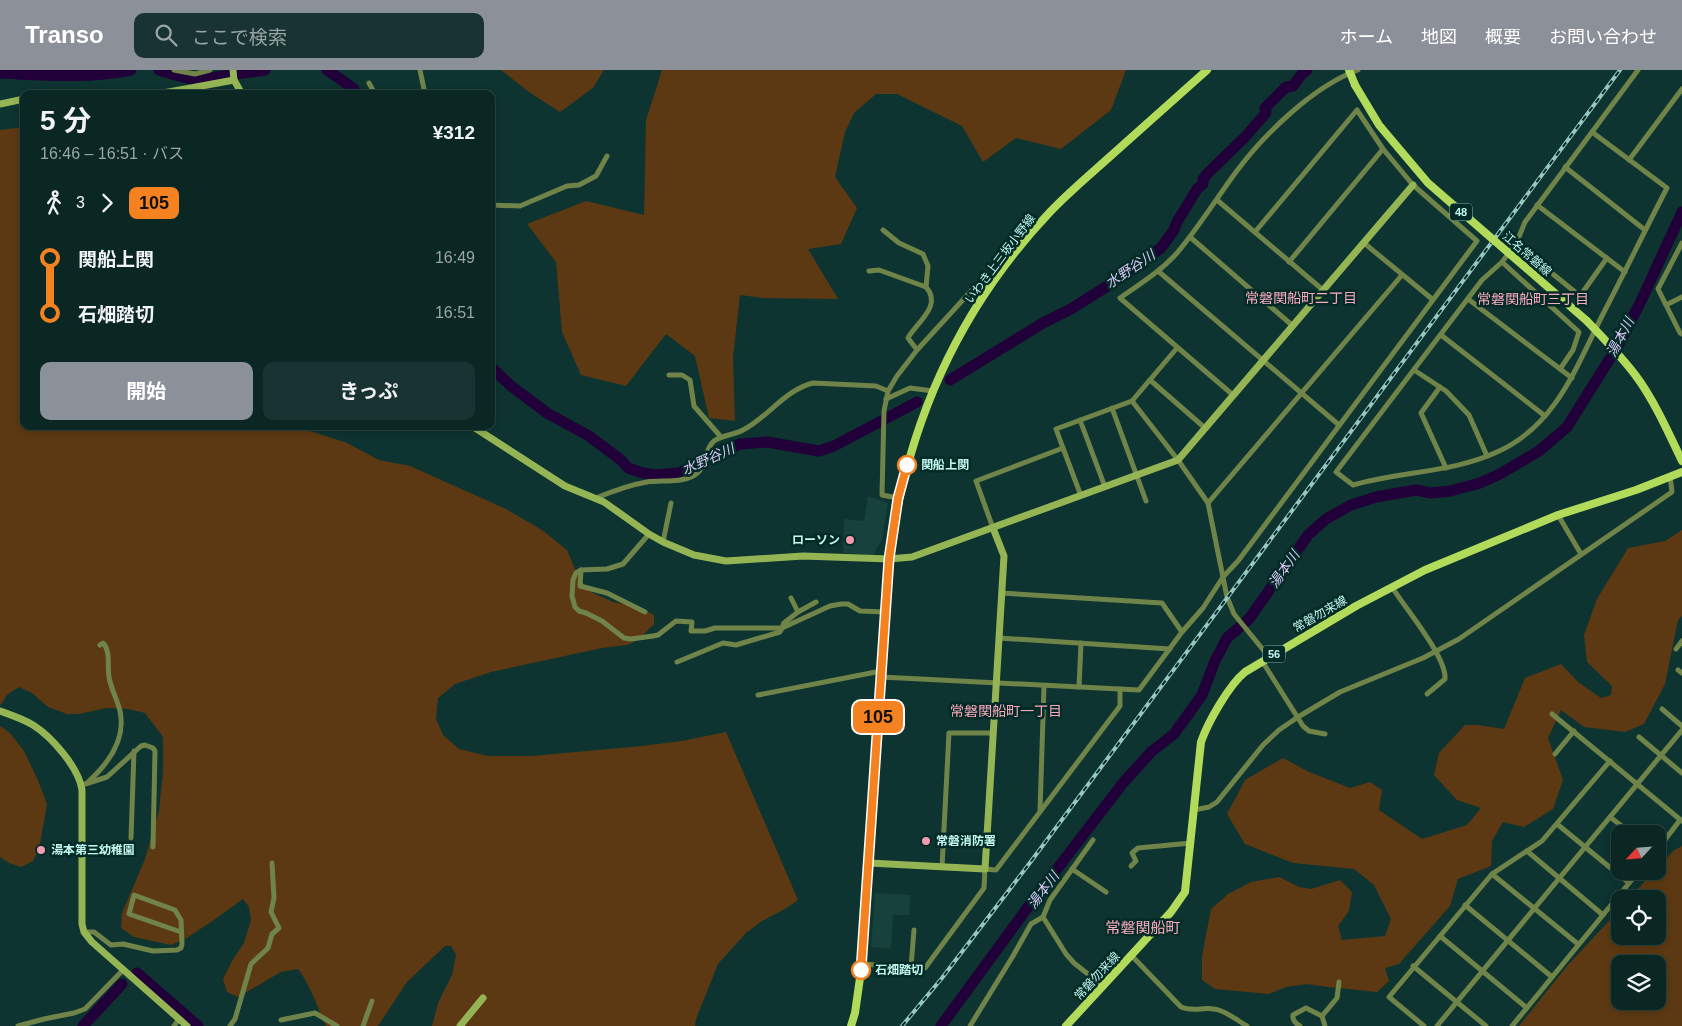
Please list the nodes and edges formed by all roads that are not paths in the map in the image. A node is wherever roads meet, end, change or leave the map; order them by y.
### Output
1 (174, 70) edge
2 (210, 70) edge
3 (420, 70) edge
4 (1208, 70) edge
5 (1638, 70) edge
6 (202, 71) edge
7 (1353, 71) edge
8 (233, 74) edge
9 (369, 84) dead end
10 (1682, 89) edge
11 (173, 90) edge
12 (240, 90) edge
13 (373, 90) edge
14 (424, 90) edge
15 (20, 100) edge
16 (0, 104) edge
17 (1592, 132) junction
18 (1382, 149) junction
19 (608, 156) dead end
20 (1629, 160) junction
21 (1565, 167) junction
22 (1413, 185) junction
23 (1217, 200) junction
24 (495, 205) edge
25 (1537, 205) junction
26 (883, 230) dead end
27 (1645, 230) junction
28 (1255, 232) junction
29 (1190, 237) junction
30 (1364, 243) junction
31 (1682, 243) edge
32 (1516, 244) junction
33 (1607, 258) junction
34 (1290, 262) junction
35 (1502, 262) junction
36 (869, 270) dead end
37 (1158, 271) junction
38 (1625, 272) junction
39 (1000, 274) junction
40 (1402, 275) junction
41 (926, 287) junction
42 (1323, 290) junction
43 (1682, 297) edge
44 (1432, 299) junction
45 (1468, 299) junction
46 (1666, 304) junction
47 (1293, 326) junction
48 (1598, 332) junction
49 (1682, 334) edge
50 (1441, 335) junction
51 (1177, 348) junction
52 (917, 350) junction
53 (1264, 360) junction
54 (1560, 369) junction
55 (1414, 370) junction
56 (669, 375) dead end
57 (1572, 378) junction
58 (1150, 380) junction
59 (1440, 387) junction
60 (888, 391) junction
61 (933, 391) junction
62 (1302, 393) junction
63 (1233, 395) junction
64 (886, 399) junction
65 (1132, 401) junction
66 (1112, 408) junction
67 (1545, 416) junction
68 (1080, 420) junction
69 (1339, 424) junction
70 (1206, 428) junction
71 (478, 430) edge
72 (721, 437) junction
73 (1063, 448) junction
74 (1487, 456) junction
75 (1178, 460) junction
76 (1682, 461) edge
77 (1446, 468) junction
78 (1682, 472) edge
79 (1136, 475) junction
80 (1670, 476) junction
81 (1105, 487) junction
82 (1081, 496) junction
83 (596, 498) junction
84 (898, 498) junction
85 (1146, 502) dead end
86 (671, 503) dead end
87 (1208, 504) junction
88 (1558, 515) junction
89 (993, 528) junction
90 (649, 534) junction
91 (663, 542) junction
92 (1581, 554) junction
93 (889, 559) junction
94 (581, 570) junction
95 (1223, 577) junction
96 (1392, 586) junction
97 (1001, 593) junction
98 (791, 598) dead end
99 (816, 602) dead end
100 (644, 612) dead end
101 (798, 612) junction
102 (885, 612) junction
103 (782, 628) junction
104 (1182, 632) junction
105 (999, 638) junction
106 (1682, 641) edge
107 (1082, 643) junction
108 (100, 645) dead end
109 (1170, 649) junction
110 (1676, 649) dead end
111 (1436, 652) junction
112 (1265, 659) junction
113 (677, 662) dead end
114 (881, 674) junction
115 (996, 683) junction
116 (1044, 686) junction
117 (1078, 687) junction
118 (1120, 690) junction
119 (1427, 694) dead end
120 (758, 695) dead end
121 (1662, 710) dead end
122 (0, 711) edge
123 (1552, 714) dead end
124 (1298, 717) junction
125 (1682, 728) edge
126 (1574, 731) junction
127 (993, 733) junction
128 (1325, 734) dead end
129 (1639, 737) dead end
130 (134, 751) junction
131 (1555, 754) dead end
132 (1661, 755) junction
133 (1610, 761) junction
134 (1682, 773) edge
135 (1638, 783) junction
136 (84, 785) junction
137 (1194, 810) junction
138 (1040, 811) junction
139 (1610, 816) junction
140 (1681, 821) edge
141 (1557, 824) junction
142 (1621, 825) edge
143 (131, 838) dead end
144 (1666, 839) edge
145 (1093, 840) dead end
146 (1191, 843) junction
147 (153, 847) dead end
148 (1585, 847) junction
149 (1527, 851) junction
150 (869, 862) junction
151 (272, 863) dead end
152 (1131, 866) dead end
153 (942, 867) junction
154 (985, 869) junction
155 (1072, 869) junction
156 (1492, 874) junction
157 (1559, 878) junction
158 (1632, 880) edge
159 (1629, 883) junction
160 (1106, 892) dead end
161 (1465, 905) junction
162 (1534, 909) junction
163 (1603, 915) junction
164 (1043, 917) junction
165 (914, 930) dead end
166 (84, 932) junction
167 (181, 932) junction
168 (1440, 936) junction
169 (1508, 940) junction
170 (1578, 944) junction
171 (1131, 955) junction
172 (862, 964) junction
173 (1413, 966) junction
174 (911, 967) junction
175 (124, 969) junction
176 (1482, 971) junction
177 (1552, 977) junction
178 (1339, 982) dead end
179 (1103, 986) junction
180 (483, 998) dead end
181 (372, 1001) dead end
182 (1456, 1002) junction
183 (1527, 1008) junction
184 (1322, 1016) junction
185 (180, 1019) junction
186 (281, 1020) dead end
187 (18, 1026) edge
188 (174, 1026) edge
189 (187, 1026) edge
190 (230, 1026) edge
191 (337, 1026) edge
192 (363, 1026) edge
193 (460, 1026) edge
194 (851, 1026) edge
195 (970, 1026) edge
196 (1066, 1026) edge
197 (1247, 1026) edge
198 (1300, 1026) edge
199 (1325, 1026) edge
200 (1424, 1026) edge
201 (1437, 1026) edge
202 (1486, 1026) edge
203 (1512, 1026) edge

1 - 6 street
2 - 6 street
3 - 14 street
4 - 39 main road, いわき上三坂小野線
5 - 17 street
7 - 23 street
7 - 48 main road, 江名常磐線 / 48, bridge
8 - 11 street
8 - 12 street
9 - 13 street
10 - 20 street
15 - 16 street
17 - 20 street
17 - 21 street
18 - 22 street
18 - 28 street
18 - 34 street
19 - 24 street
20 - 27 street
21 - 25 street
21 - 27 street
22 - 30 street
22 - 44 street
23 - 28 street
23 - 29 street
25 - 32 street
25 - 33 street
26 - 41 street
27 - 38 street
28 - 34 street
29 - 37 street
29 - 47 street
30 - 40 street
30 - 42 street
31 - 46 street
32 - 33 street
32 - 35 street
33 - 38 street
34 - 42 street
35 - 45 street
35 - 54 street
36 - 41 street
37 - 51 street
37 - 53 street
38 - 48 street
39 - 52 street
39 - 61 main road, いわき上三坂小野線
40 - 44 street
40 - 62 street
41 - 52 street
42 - 47 street
43 - 46 street
44 - 69 street
45 - 50 street
45 - 54 street
46 - 49 street
47 - 53 street
48 - 57 street
48 - 76 main road, 江名常磐線 / 48
50 - 55 street
50 - 67 street
51 - 58 street
51 - 63 street
52 - 60 street
53 - 62 street
53 - 63 street
54 - 57 street
55 - 59 street
55 - 77 street
56 - 72 street
57 - 67 street
58 - 65 street
58 - 70 street
59 - 74 street
59 - 77 street
60 - 64 street
60 - 72 street
61 - 64 street
61 - 84 main road, いわき上三坂小野線
62 - 69 street
62 - 87 street
63 - 70 street
64 - 84 street
65 - 66 street
65 - 75 street
66 - 68 street
66 - 79 street
67 - 74 street
68 - 73 street
68 - 81 street
69 - 95 street
70 - 75 street
71 - 83 street
72 - 83 street
73 - 82 street
73 - 89 street
74 - 77 street
75 - 79 street
75 - 87 street
78 - 80 main road, 常磐勿来線 / 56
79 - 81 street
79 - 85 street
80 - 88 main road, 常磐勿来線 / 56
80 - 92 street
81 - 82 street
82 - 89 street
83 - 90 street
84 - 93 main road, いわき上三坂小野線
86 - 91 street
87 - 95 street
88 - 92 street
88 - 96 main road, 常磐勿来線 / 56
89 - 93 street
89 - 97 street
90 - 91 street
90 - 94 street
91 - 93 street
92 - 111 street
93 - 102 main road, いわき上三坂小野線
94 - 100 street
94 - 103 street
95 - 104 street
95 - 112 street
96 - 111 street
96 - 112 main road, 常磐勿来線 / 56
97 - 104 street
97 - 105 street
98 - 101 street
99 - 101 street
101 - 103 street
102 - 103 street
102 - 114 main road, いわき上三坂小野線
103 - 113 street
104 - 109 street
105 - 107 street
105 - 115 street
106 - 110 street
107 - 109 street
107 - 117 street
108 - 136 street
109 - 118 street
111 - 119 street
111 - 124 street
112 - 124 street
112 - 137 main road, 常磐勿来線 / 56
114 - 115 street
114 - 120 street
114 - 150 main road, いわき上三坂小野線
115 - 116 street
115 - 127 street
116 - 117 street
116 - 138 street
117 - 118 street
118 - 138 street
121 - 125 street
122 - 136 street
123 - 126 street
124 - 128 street
124 - 137 street
125 - 132 street
126 - 131 street
126 - 133 street
127 - 153 street
127 - 154 street
129 - 132 street
130 - 136 street
130 - 143 street
130 - 147 street
132 - 134 street
132 - 135 street
133 - 135 street
133 - 141 street
135 - 139 street
135 - 140 street
136 - 166 street
137 - 146 main road, 常磐勿来線 / 56
138 - 154 street
139 - 142 street
139 - 148 street
140 - 144 street
141 - 148 street
141 - 149 street
145 - 155 street
146 - 152 street
146 - 171 main road, 常磐勿来線 / 56
148 - 157 street
148 - 159 street
149 - 156 street
149 - 157 street
150 - 153 street
150 - 172 main road, いわき上三坂小野線
151 - 190 street
153 - 154 street
154 - 174 street
155 - 160 street
155 - 164 street
156 - 161 street
156 - 162 street
157 - 162 street
157 - 163 street
158 - 159 street
159 - 163 street
161 - 168 street
161 - 169 street
162 - 169 street
162 - 170 street
163 - 170 street
164 - 179 street
164 - 195 street
165 - 174 street
166 - 167 street
166 - 175 street
167 - 167 street
168 - 173 street
168 - 176 street
169 - 176 street
169 - 177 street
170 - 177 street
171 - 179 main road, 常磐勿来線 / 56
171 - 197 street
172 - 174 street
172 - 194 main road, いわき上三坂小野線
173 - 182 street
173 - 200 street
175 - 185 street
175 - 187 street
176 - 182 street
176 - 183 street
177 - 183 street
178 - 184 street
179 - 196 main road, 常磐勿来線 / 56
180 - 193 street
181 - 192 street
182 - 201 street
182 - 202 street
183 - 203 street
184 - 198 street
184 - 199 street
185 - 188 street
185 - 189 street
186 - 191 street

